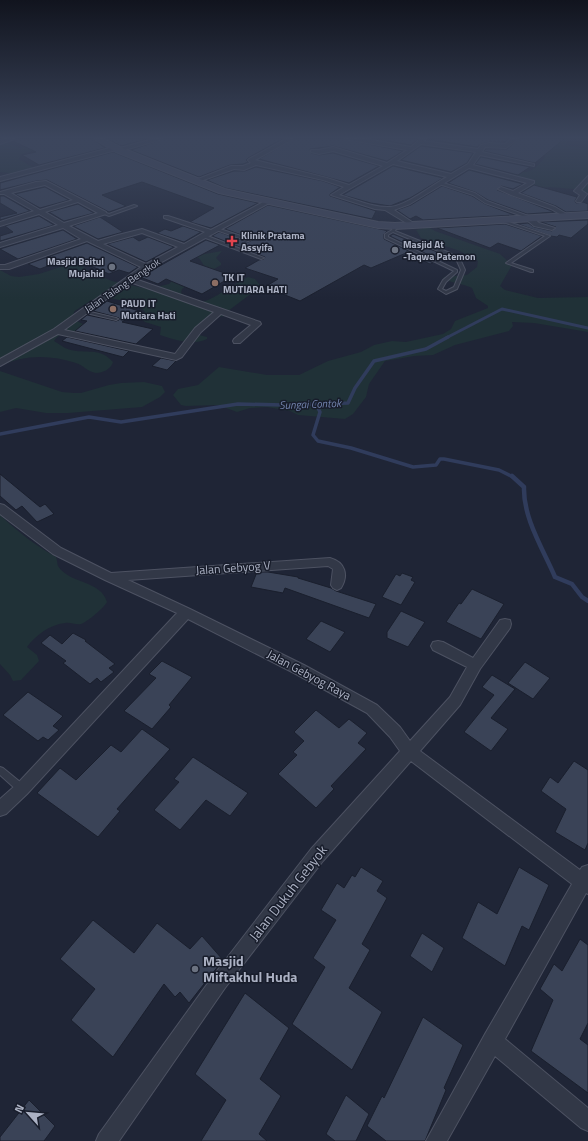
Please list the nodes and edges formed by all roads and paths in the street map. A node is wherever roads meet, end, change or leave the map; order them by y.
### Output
1 (65, 192) edge
2 (228, 192) edge
3 (340, 192) edge
4 (425, 192) edge
5 (469, 192) edge
6 (509, 192) edge
7 (516, 192) edge
8 (580, 192) edge
9 (3, 193) edge
10 (513, 194) junction
11 (79, 200) junction
12 (269, 201) junction
13 (135, 206) dead end
14 (387, 209) junction
15 (40, 212) junction
16 (104, 213) junction
17 (568, 216) junction
18 (588, 216) edge
19 (166, 217) dead end
20 (531, 218) junction
21 (500, 220) junction
22 (0, 224) edge
23 (413, 225) junction
24 (64, 226) junction
25 (552, 228) dead end
26 (394, 229) junction
27 (210, 232) junction
28 (87, 239) junction
29 (249, 240) dead end
30 (97, 244) junction
31 (0, 245) edge
32 (185, 246) junction
33 (262, 258) dead end
34 (0, 268) edge
35 (146, 268) junction
36 (456, 271) junction
37 (532, 271) dead end
38 (463, 273) junction
39 (128, 279) junction
40 (83, 311) junction
41 (220, 311) junction
42 (116, 319) dead end
43 (57, 330) junction
44 (237, 340) dead end
45 (0, 363) edge
46 (0, 508) edge
47 (109, 577) junction
48 (336, 584) dead end
49 (186, 612) junction
50 (505, 624) dead end
51 (438, 646) dead end
52 (475, 665) junction
53 (409, 751) junction
54 (0, 770) edge
55 (22, 790) junction
56 (0, 809) edge
57 (586, 881) edge
58 (492, 1042) junction
59 (588, 1121) edge
60 (106, 1141) edge
61 (436, 1141) edge

1 - 11 street
2 - 12 main road
3 - 14 street
4 - 14 street
5 - 20 lane
6 - 10 street
7 - 10 street
8 - 17 street
9 - 15 street
10 - 17 street
11 - 15 street
11 - 16 street
12 - 26 main road
12 - 27 street, Jalan Talang Bengkok
13 - 16 lane
14 - 23 street
15 - 22 street
15 - 24 street
16 - 24 street
17 - 18 main road
17 - 20 main road
19 - 27 street
20 - 21 main road
20 - 25 street
21 - 23 main road
21 - 37 lane
23 - 26 main road
24 - 28 street
24 - 31 street
26 - 36 lane
26 - 38 lane
27 - 29 lane
27 - 32 street, Jalan Talang Bengkok
27 - 33 lane
28 - 30 street
28 - 34 street
30 - 32 street
30 - 35 street
32 - 35 street, Jalan Talang Bengkok
35 - 39 street, Jalan Talang Bengkok
36 - 38 lane
36 - 38 lane
39 - 40 street, Jalan Talang Bengkok
39 - 41 street
40 - 42 lane
40 - 43 street, Jalan Talang Bengkok
41 - 43 street
41 - 44 street
43 - 45 street, Jalan Talang Bengkok
46 - 47 street, Jalan Gebyog Raya
47 - 48 street, Jalan Gebyog V
47 - 49 street, Jalan Gebyog Raya
49 - 53 street, Jalan Gebyog Raya
49 - 55 street
50 - 52 street, Jalan Dukuh Gebyok
51 - 52 street
52 - 53 street, Jalan Dukuh Gebyok
53 - 57 street, Jalan Gebyog Raya
53 - 60 street, Jalan Dukuh Gebyok
54 - 55 lane
55 - 56 street
57 - 58 street
58 - 59 street
58 - 61 street

